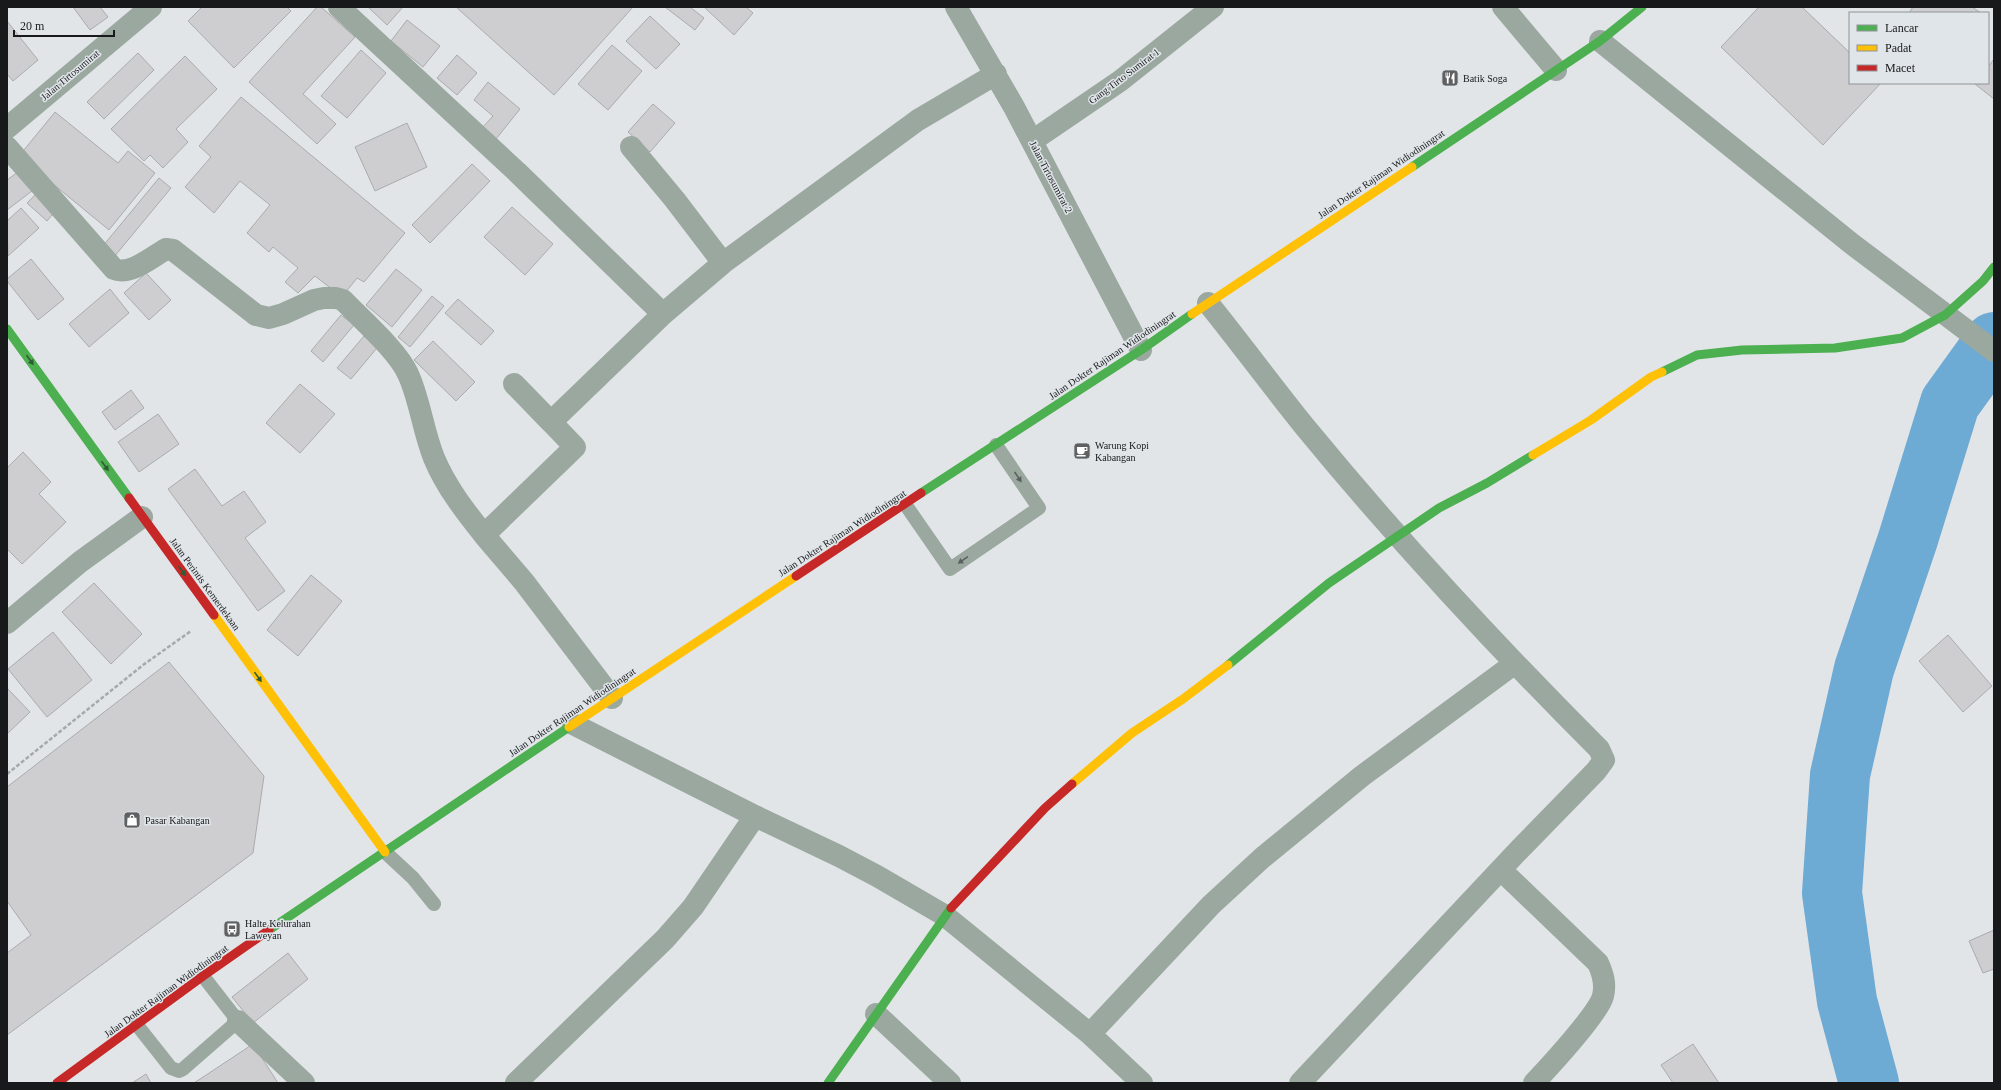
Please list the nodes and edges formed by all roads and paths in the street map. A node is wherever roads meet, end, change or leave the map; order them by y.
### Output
1 (151, 7) edge
2 (339, 7) edge
3 (956, 7) edge
4 (1213, 7) edge
5 (1503, 7) edge
6 (1642, 7) edge
7 (1600, 41) junction
8 (1556, 70) junction
9 (996, 74) junction
10 (7, 128) edge
11 (1032, 141) junction
12 (7, 147) edge
13 (631, 147) dead end
14 (723, 263) junction
15 (1994, 267) edge
16 (1208, 303) junction
17 (664, 314) junction
18 (1945, 315) junction
19 (7, 329) edge
20 (1141, 350) junction
21 (1994, 351) edge
22 (514, 384) dead end
23 (551, 422) junction
24 (996, 445) junction
25 (905, 504) junction
26 (142, 517) junction
27 (484, 535) junction
28 (1398, 535) junction
29 (213, 615) junction
30 (7, 623) edge
31 (1514, 664) junction
32 (612, 698) junction
33 (574, 724) junction
34 (7, 774) edge
35 (755, 816) junction
36 (385, 852) junction
37 (1501, 870) junction
38 (434, 904) dead end
39 (944, 915) junction
40 (203, 976) junction
41 (876, 1014) junction
42 (238, 1021) junction
43 (137, 1026) junction
44 (1090, 1034) junction
45 (1309, 1080) edge
46 (57, 1083) edge
47 (304, 1083) edge
48 (516, 1083) edge
49 (828, 1083) edge
50 (950, 1083) edge
51 (1142, 1083) edge
52 (1534, 1083) edge

1 - 10 street, Jalan Tirtosumirat
2 - 17 street
3 - 9 street, Jalan Tirtosumirat 2
4 - 11 street, Gang Tirto Sumirat 1
5 - 8 street
6 - 7 street, Jalan Dokter Rajiman Widiodiningrat
7 - 8 street, Jalan Dokter Rajiman Widiodiningrat
7 - 18 street
8 - 16 street, Jalan Dokter Rajiman Widiodiningrat
9 - 11 street, Jalan Tirtosumirat 2
9 - 14 street
11 - 20 street, Jalan Tirtosumirat 2
12 - 27 street
13 - 14 street
14 - 17 street
15 - 18 street
16 - 20 street, Jalan Dokter Rajiman Widiodiningrat
16 - 28 street
17 - 23 street
18 - 21 street
18 - 28 street
19 -> 26 street, Jalan Perintis Kemerdekaan
20 - 24 street, Jalan Dokter Rajiman Widiodiningrat
22 - 23 street
23 - 27 street
24 - 25 street, Jalan Dokter Rajiman Widiodiningrat
24 -> 25 lane
25 - 32 street, Jalan Dokter Rajiman Widiodiningrat
26 -> 29 street, Jalan Perintis Kemerdekaan
26 - 30 street
27 - 32 street
28 - 31 street
28 - 39 street
29 - 34 path
29 -> 36 street, Jalan Perintis Kemerdekaan
31 - 37 street
31 - 44 street
32 - 33 street, Jalan Dokter Rajiman Widiodiningrat
33 - 35 street
33 - 36 street, Jalan Dokter Rajiman Widiodiningrat
35 - 39 street
35 - 48 street
36 - 38 lane
36 - 40 street, Jalan Dokter Rajiman Widiodiningrat
37 - 45 street
37 - 52 street
39 - 41 street
39 - 44 street
40 - 42 lane
40 - 43 street, Jalan Dokter Rajiman Widiodiningrat
41 - 49 street
41 - 50 street
42 - 43 lane
42 - 47 street
43 - 46 street, Jalan Dokter Rajiman Widiodiningrat
44 - 51 street

